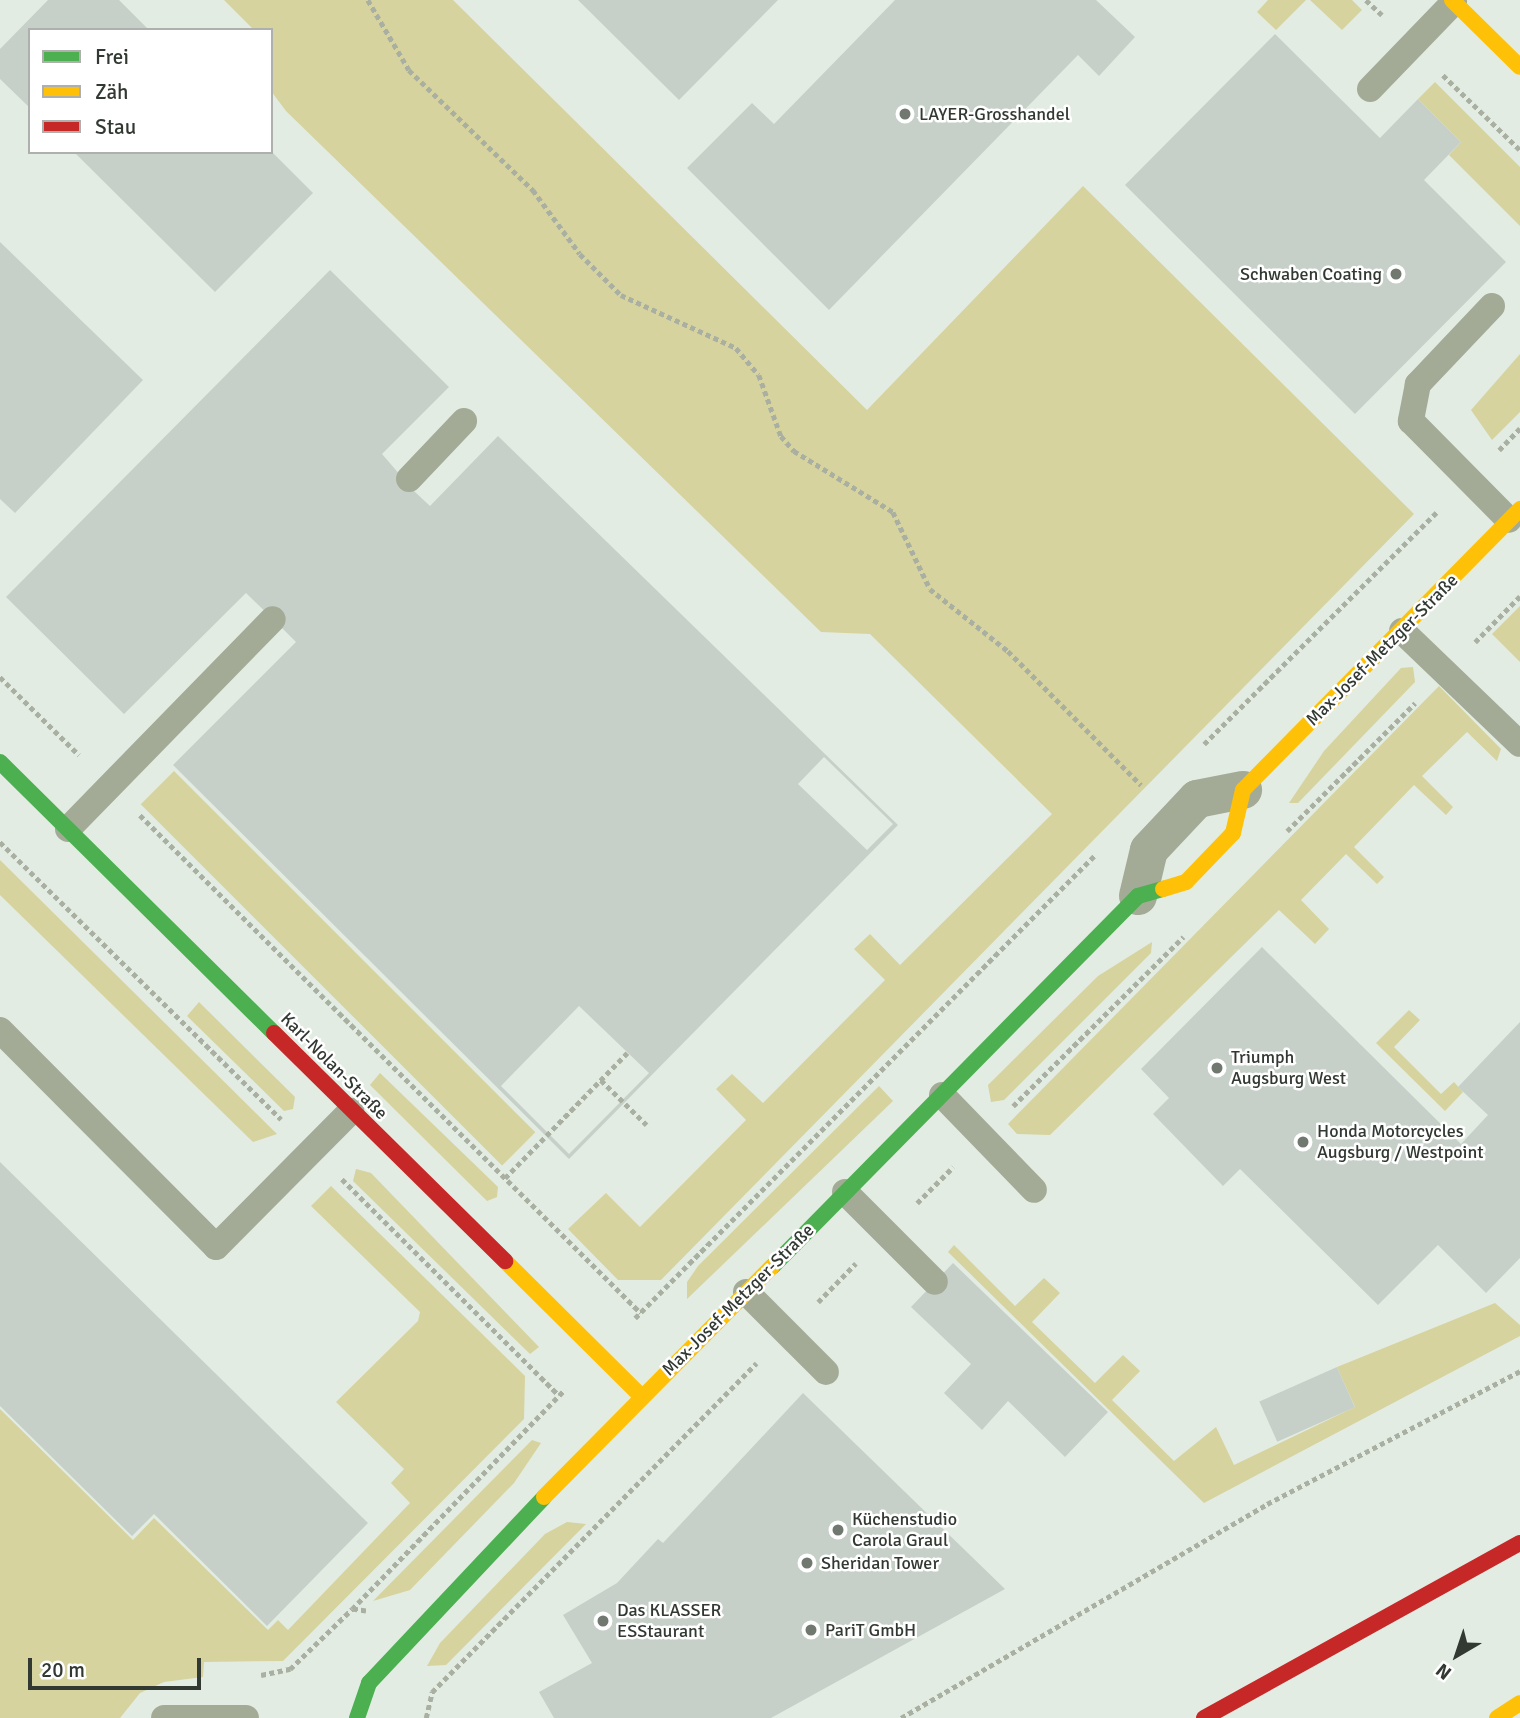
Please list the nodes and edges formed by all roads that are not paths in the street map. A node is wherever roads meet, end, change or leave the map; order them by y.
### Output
1 (1453, 1) edge
2 (1520, 67) edge
3 (1370, 89) dead end
4 (1492, 306) dead end
5 (464, 421) dead end
6 (408, 479) dead end
7 (1515, 514) edge
8 (273, 619) dead end
9 (1402, 631) junction
10 (1520, 744) edge
11 (0, 762) edge
12 (1243, 790) joint
13 (68, 829) junction
14 (1138, 896) joint
15 (0, 1030) edge
16 (942, 1095) junction
17 (351, 1111) junction
18 (1034, 1189) dead end
19 (845, 1192) junction
20 (935, 1282) dead end
21 (746, 1292) junction
22 (826, 1372) dead end
23 (641, 1396) junction
24 (1520, 1543) edge
25 (1520, 1703) edge
26 (164, 1718) edge
27 (246, 1718) edge
28 (357, 1718) edge
29 (1204, 1718) edge
30 (1497, 1718) edge

1 - 2 main road
1 - 3 lane
4 - 7 lane
5 - 6 lane
7 - 9 main road, Max-Josef-Metzger-Straße
8 - 13 lane
9 - 10 lane
9 - 12 main road, Max-Josef-Metzger-Straße
11 - 13 main road, Karl-Nolan-Straße
12 - 14 street, Max-Josef-Metzger-Straße
13 - 17 main road, Karl-Nolan-Straße
14 - 16 main road, Max-Josef-Metzger-Straße
15 - 17 lane
16 - 18 lane
16 - 19 main road, Max-Josef-Metzger-Straße
17 - 23 main road, Karl-Nolan-Straße
19 - 20 lane
19 - 21 main road, Max-Josef-Metzger-Straße
21 - 22 lane
21 - 23 main road, Max-Josef-Metzger-Straße
23 - 28 main road, Max-Josef-Metzger-Straße
24 - 29 main road
25 - 30 main road
26 - 27 lane

